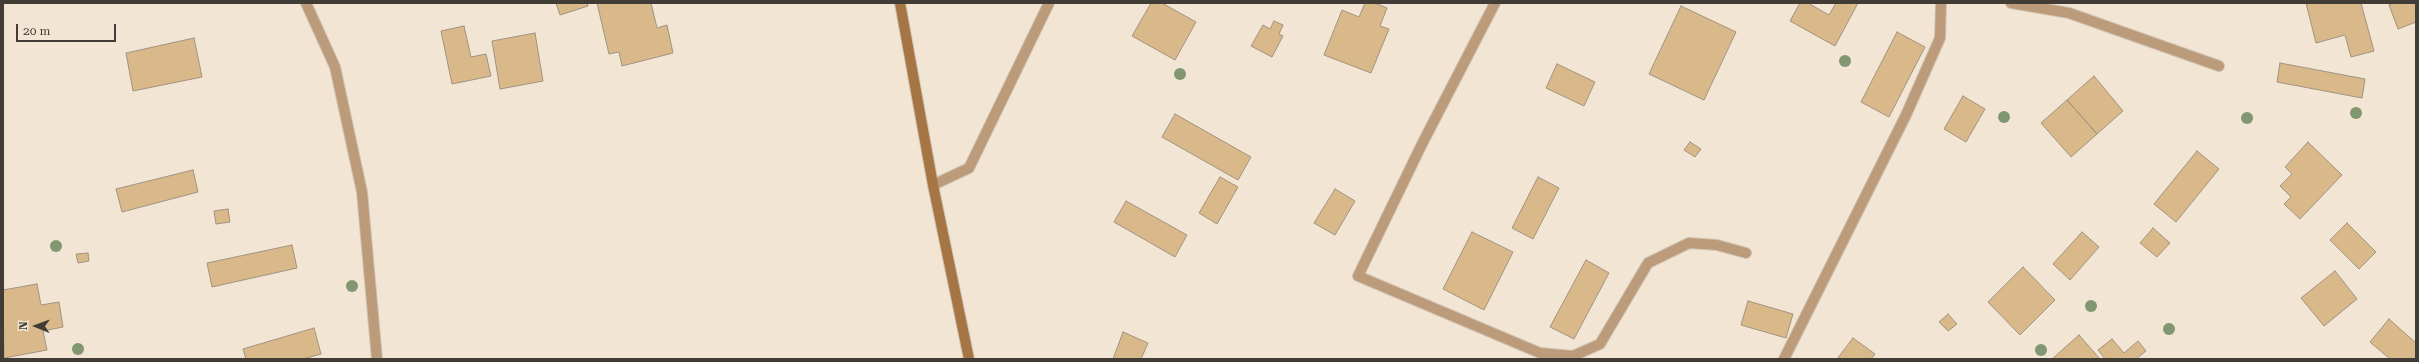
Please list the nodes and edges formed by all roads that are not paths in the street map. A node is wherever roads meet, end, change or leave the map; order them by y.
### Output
1 (306, 3) edge
2 (900, 3) edge
3 (1049, 3) edge
4 (1495, 3) edge
5 (1941, 3) edge
6 (2010, 3) edge
7 (2219, 66) dead end
8 (933, 185) junction
9 (1746, 253) dead end
10 (377, 359) edge
11 (969, 359) edge
12 (1784, 359) edge

1 - 10 street
2 - 8 main road
3 - 8 street
4 - 9 street
5 - 12 street
6 - 7 street
8 - 11 main road

